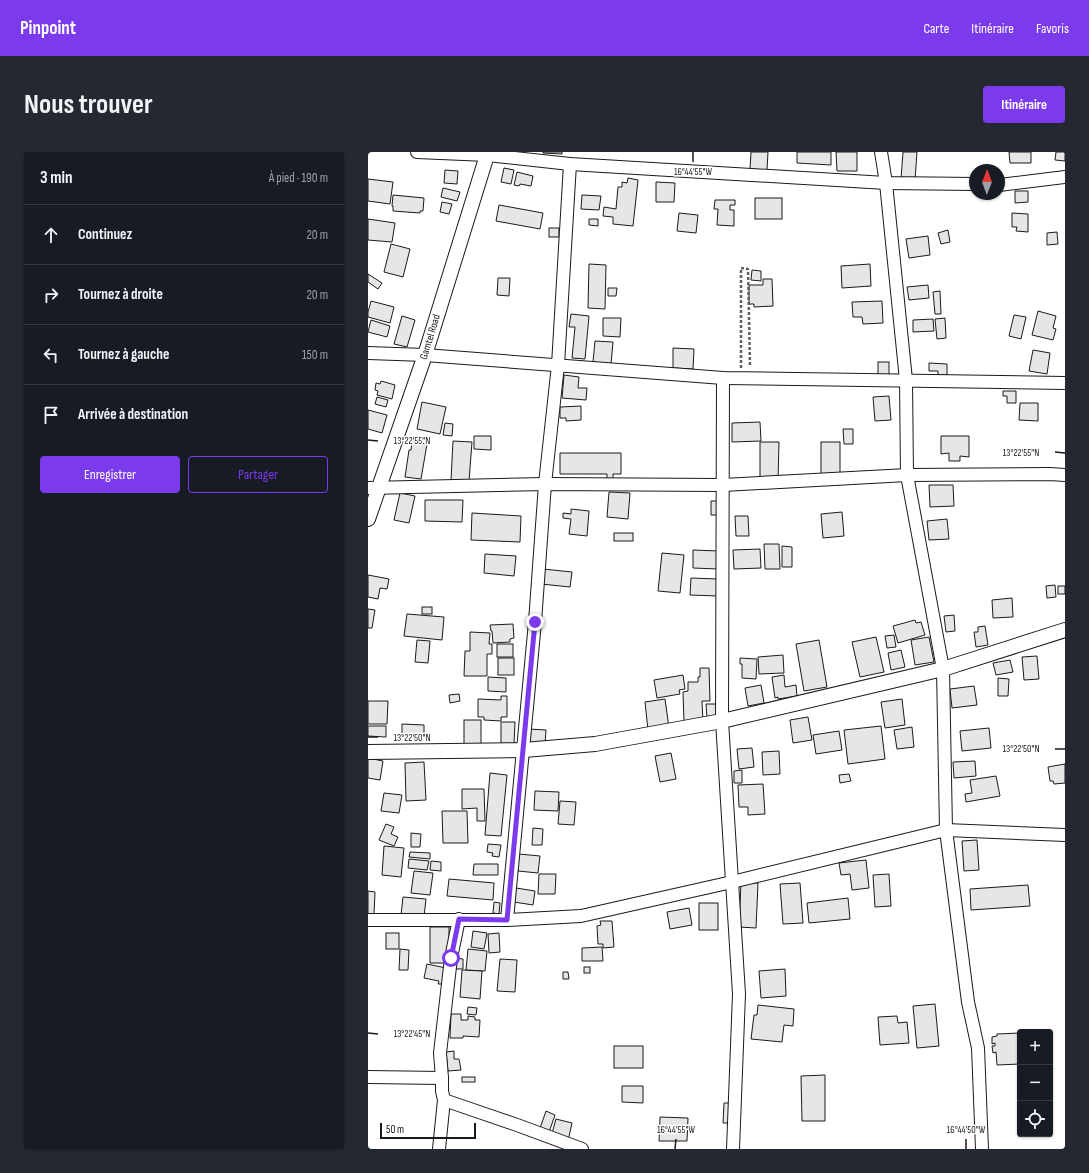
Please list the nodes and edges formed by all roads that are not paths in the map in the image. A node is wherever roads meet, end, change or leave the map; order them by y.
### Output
1 (417, 152) edge
2 (881, 152) edge
3 (487, 154) edge
4 (570, 164) junction
5 (1065, 177) edge
6 (886, 183) junction
7 (969, 184) edge
8 (1005, 184) edge
9 (368, 353) edge
10 (425, 355) junction
11 (558, 365) junction
12 (723, 378) junction
13 (906, 380) junction
14 (1065, 383) edge
15 (907, 475) junction
16 (1065, 475) edge
17 (544, 484) junction
18 (723, 485) junction
19 (374, 488) edge
20 (368, 520) edge
21 (1065, 630) edge
22 (943, 669) junction
23 (722, 721) junction
24 (524, 750) junction
25 (368, 752) edge
26 (946, 830) junction
27 (1065, 835) edge
28 (732, 882) junction
29 (459, 919) junction
30 (368, 920) edge
31 (507, 920) junction
32 (368, 1078) edge
33 (442, 1078) junction
34 (444, 1100) junction
35 (439, 1149) edge
36 (582, 1149) edge
37 (733, 1149) edge
38 (982, 1149) edge

1 - 3 street
2 - 6 street
3 - 4 street
3 - 10 street, Gamtel Road
4 - 6 street
4 - 11 street
5 - 8 street
6 - 7 street
6 - 13 street
9 - 10 street
10 - 11 street
10 - 19 street, Gamtel Road
11 - 12 street
11 - 17 street
12 - 13 street
12 - 18 street
13 - 14 street
13 - 15 street
15 - 16 street
15 - 18 street
15 - 22 street
17 - 18 street
17 - 19 street
17 - 24 street
18 - 23 street
19 - 20 street, Gamtel Road
21 - 22 street
22 - 23 street
22 - 26 street
23 - 24 street
23 - 28 street
24 - 25 street
24 - 31 street
26 - 27 street
26 - 28 street
26 - 38 street
28 - 31 street
28 - 37 street
29 - 30 street
29 - 31 street
29 - 33 street
32 - 33 street
33 - 34 street
34 - 35 street
34 - 36 street

